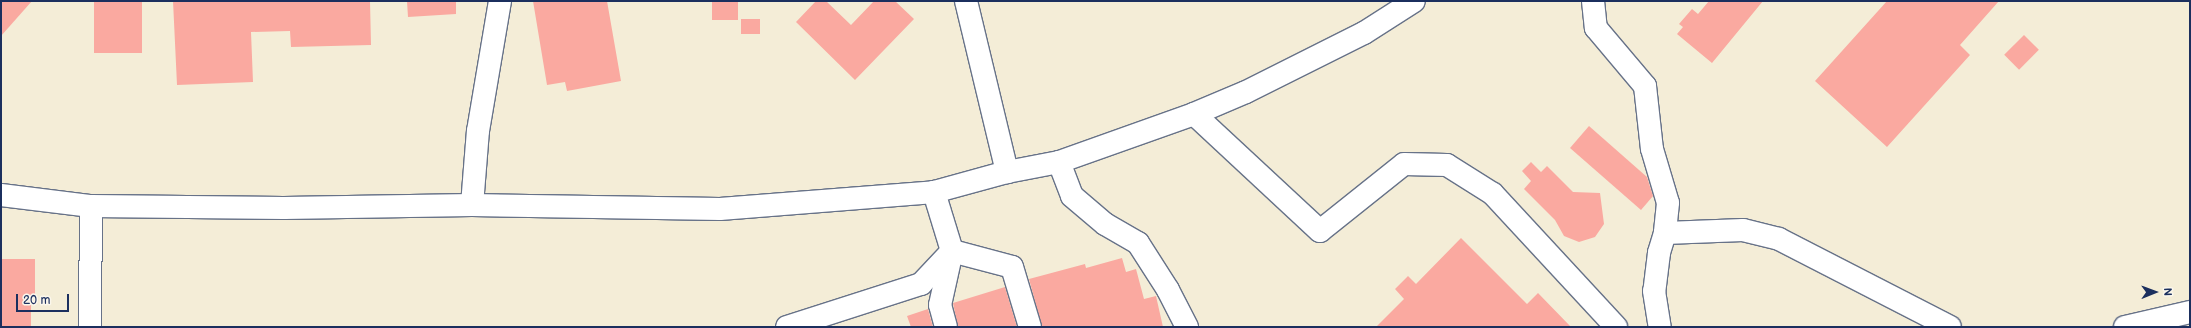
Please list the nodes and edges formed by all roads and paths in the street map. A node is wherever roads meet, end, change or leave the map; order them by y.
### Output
1 (500, 1) edge
2 (966, 1) edge
3 (1414, 1) edge
4 (1593, 1) edge
5 (1194, 114) junction
6 (1058, 162) junction
7 (1007, 172) junction
8 (934, 192) junction
9 (1, 195) edge
10 (472, 205) junction
11 (91, 206) junction
12 (1665, 233) junction
13 (952, 251) junction
14 (2190, 312) edge
15 (90, 327) edge
16 (787, 327) edge
17 (946, 327) edge
18 (1030, 327) edge
19 (1187, 327) edge
20 (1616, 327) edge
21 (1660, 327) edge
22 (1950, 327) edge
23 (2125, 327) edge

1 - 10 street
2 - 7 street
3 - 5 street
4 - 12 street
5 - 6 street
5 - 20 street
6 - 7 street
6 - 19 street
7 - 8 street
8 - 10 street
8 - 13 street
9 - 11 street
10 - 11 street
11 - 15 street
12 - 21 street
12 - 22 street
13 - 16 street
13 - 17 street
13 - 18 street
14 - 23 street

